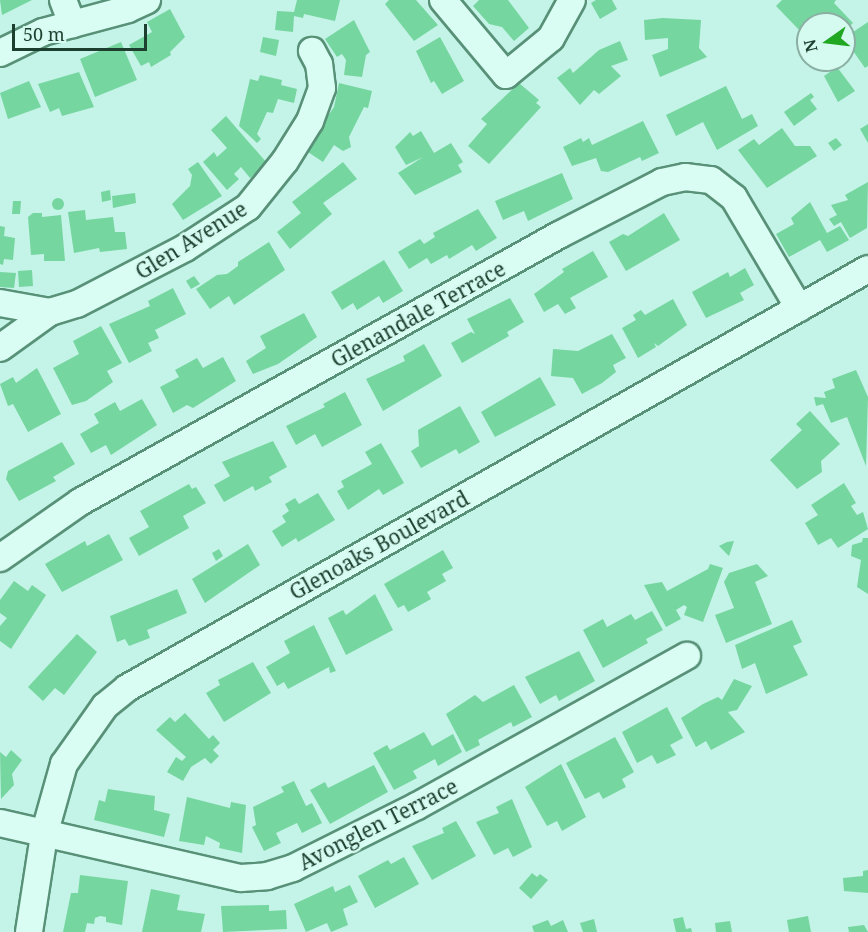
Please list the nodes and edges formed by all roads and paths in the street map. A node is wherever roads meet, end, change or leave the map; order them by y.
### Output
1 (63, 0) edge
2 (147, 0) edge
3 (443, 0) edge
4 (572, 0) edge
5 (72, 24) junction
6 (312, 51) dead end
7 (0, 53) edge
8 (868, 269) edge
9 (0, 303) edge
10 (799, 308) junction
11 (50, 312) junction
12 (0, 348) edge
13 (0, 558) edge
14 (687, 656) dead end
15 (0, 823) edge
16 (44, 835) junction
17 (30, 932) edge

1 - 5 street
2 - 5 street
3 - 4 street
5 - 7 street
6 - 11 street, Glen Avenue
8 - 10 street, Glenoaks Boulevard
9 - 11 street
10 - 13 street, Glenandale Terrace
10 - 16 street, Glenoaks Boulevard
11 - 12 street, Glen Avenue
14 - 16 street, Avonglen Terrace
15 - 16 street
16 - 17 street, Glenoaks Boulevard

